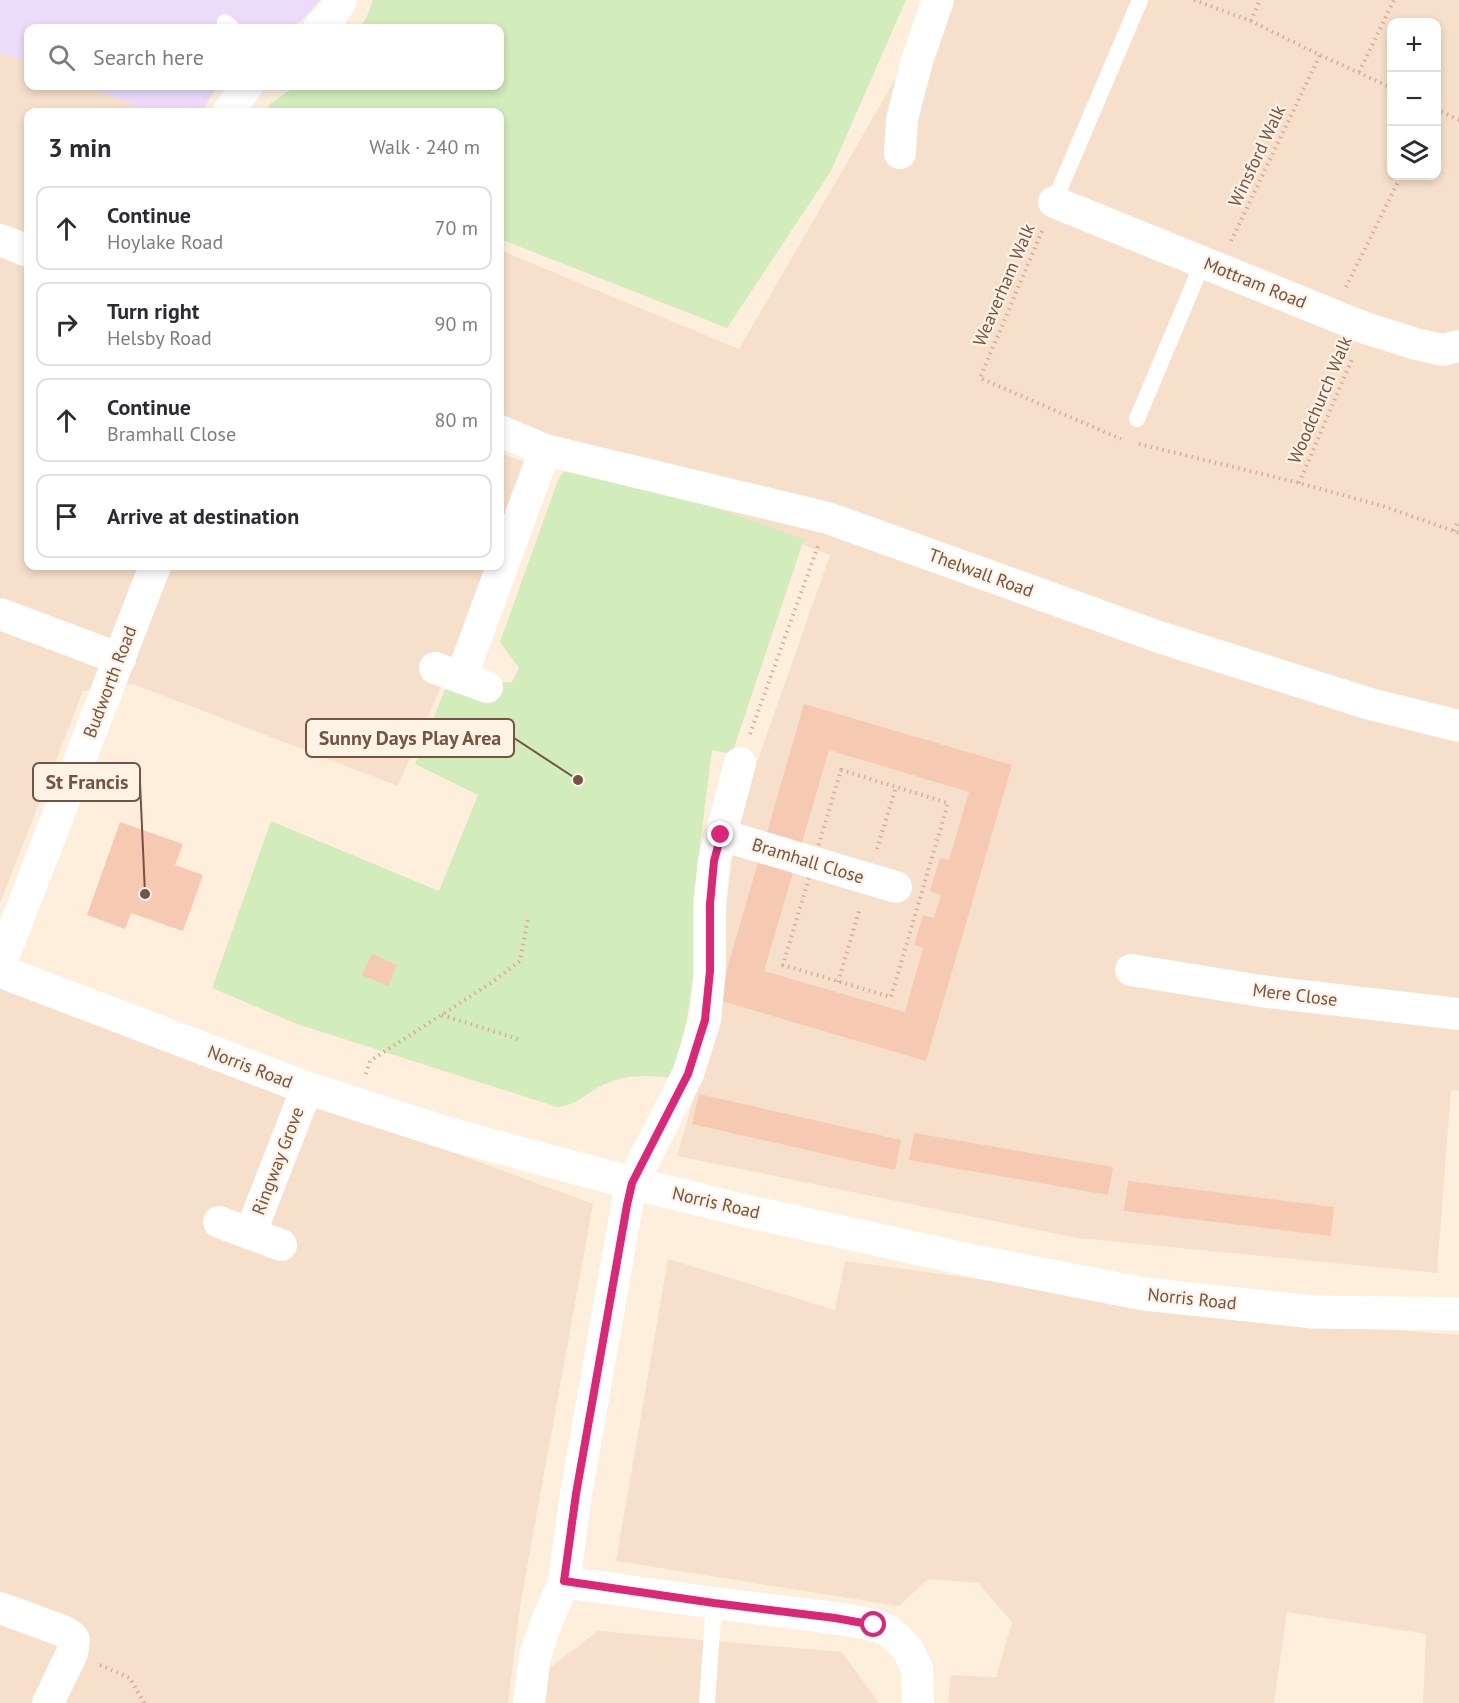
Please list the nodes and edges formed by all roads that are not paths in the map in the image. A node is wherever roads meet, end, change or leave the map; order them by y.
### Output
1 (341, 0) edge
2 (938, 0) edge
3 (1140, 0) edge
4 (322, 24) edge
5 (244, 90) edge
6 (231, 108) edge
7 (900, 153) dead end
8 (1054, 202) joint
9 (0, 240) edge
10 (24, 249) edge
11 (1210, 266) junction
12 (1459, 346) edge
13 (1137, 419) dead end
14 (504, 433) edge
15 (545, 450) junction
16 (504, 561) edge
17 (153, 570) edge
18 (501, 570) edge
19 (0, 614) edge
20 (120, 659) junction
21 (461, 678) dead end
22 (1459, 726) edge
23 (740, 762) road end
24 (721, 835) junction
25 (896, 887) dead end
26 (0, 965) edge
27 (1131, 970) dead end
28 (0, 971) edge
29 (1459, 1014) edge
30 (307, 1088) junction
31 (632, 1183) junction
32 (219, 1222) dead end
33 (250, 1234) junction
34 (281, 1245) dead end
35 (1459, 1314) edge
36 (564, 1581) junction
37 (714, 1603) junction
38 (0, 1608) edge
39 (48, 1703) edge
40 (529, 1703) edge
41 (707, 1703) edge
42 (918, 1703) edge

1 - 4 street
2 - 7 street
3 - 8 lane
5 - 6 street
8 - 11 street, Mottram Road
9 - 10 street
11 - 12 street, Mottram Road
11 - 13 lane
14 - 15 street, Thelwall Road
15 - 16 street
15 - 22 street, Thelwall Road
17 - 20 street, Budworth Road
18 - 21 street
19 - 20 street
20 - 26 street, Budworth Road
23 - 24 street
24 - 25 street, Bramhall Close
24 - 31 street
27 - 29 street, Mere Close
28 - 30 street, Norris Road
30 - 31 street, Norris Road
30 - 33 street, Ringway Grove
31 - 35 street, Norris Road
31 - 36 street
32 - 33 street, Ringway Grove
33 - 34 street, Ringway Grove
36 - 37 street
36 - 40 street
37 - 41 lane
37 - 42 street
38 - 39 street

